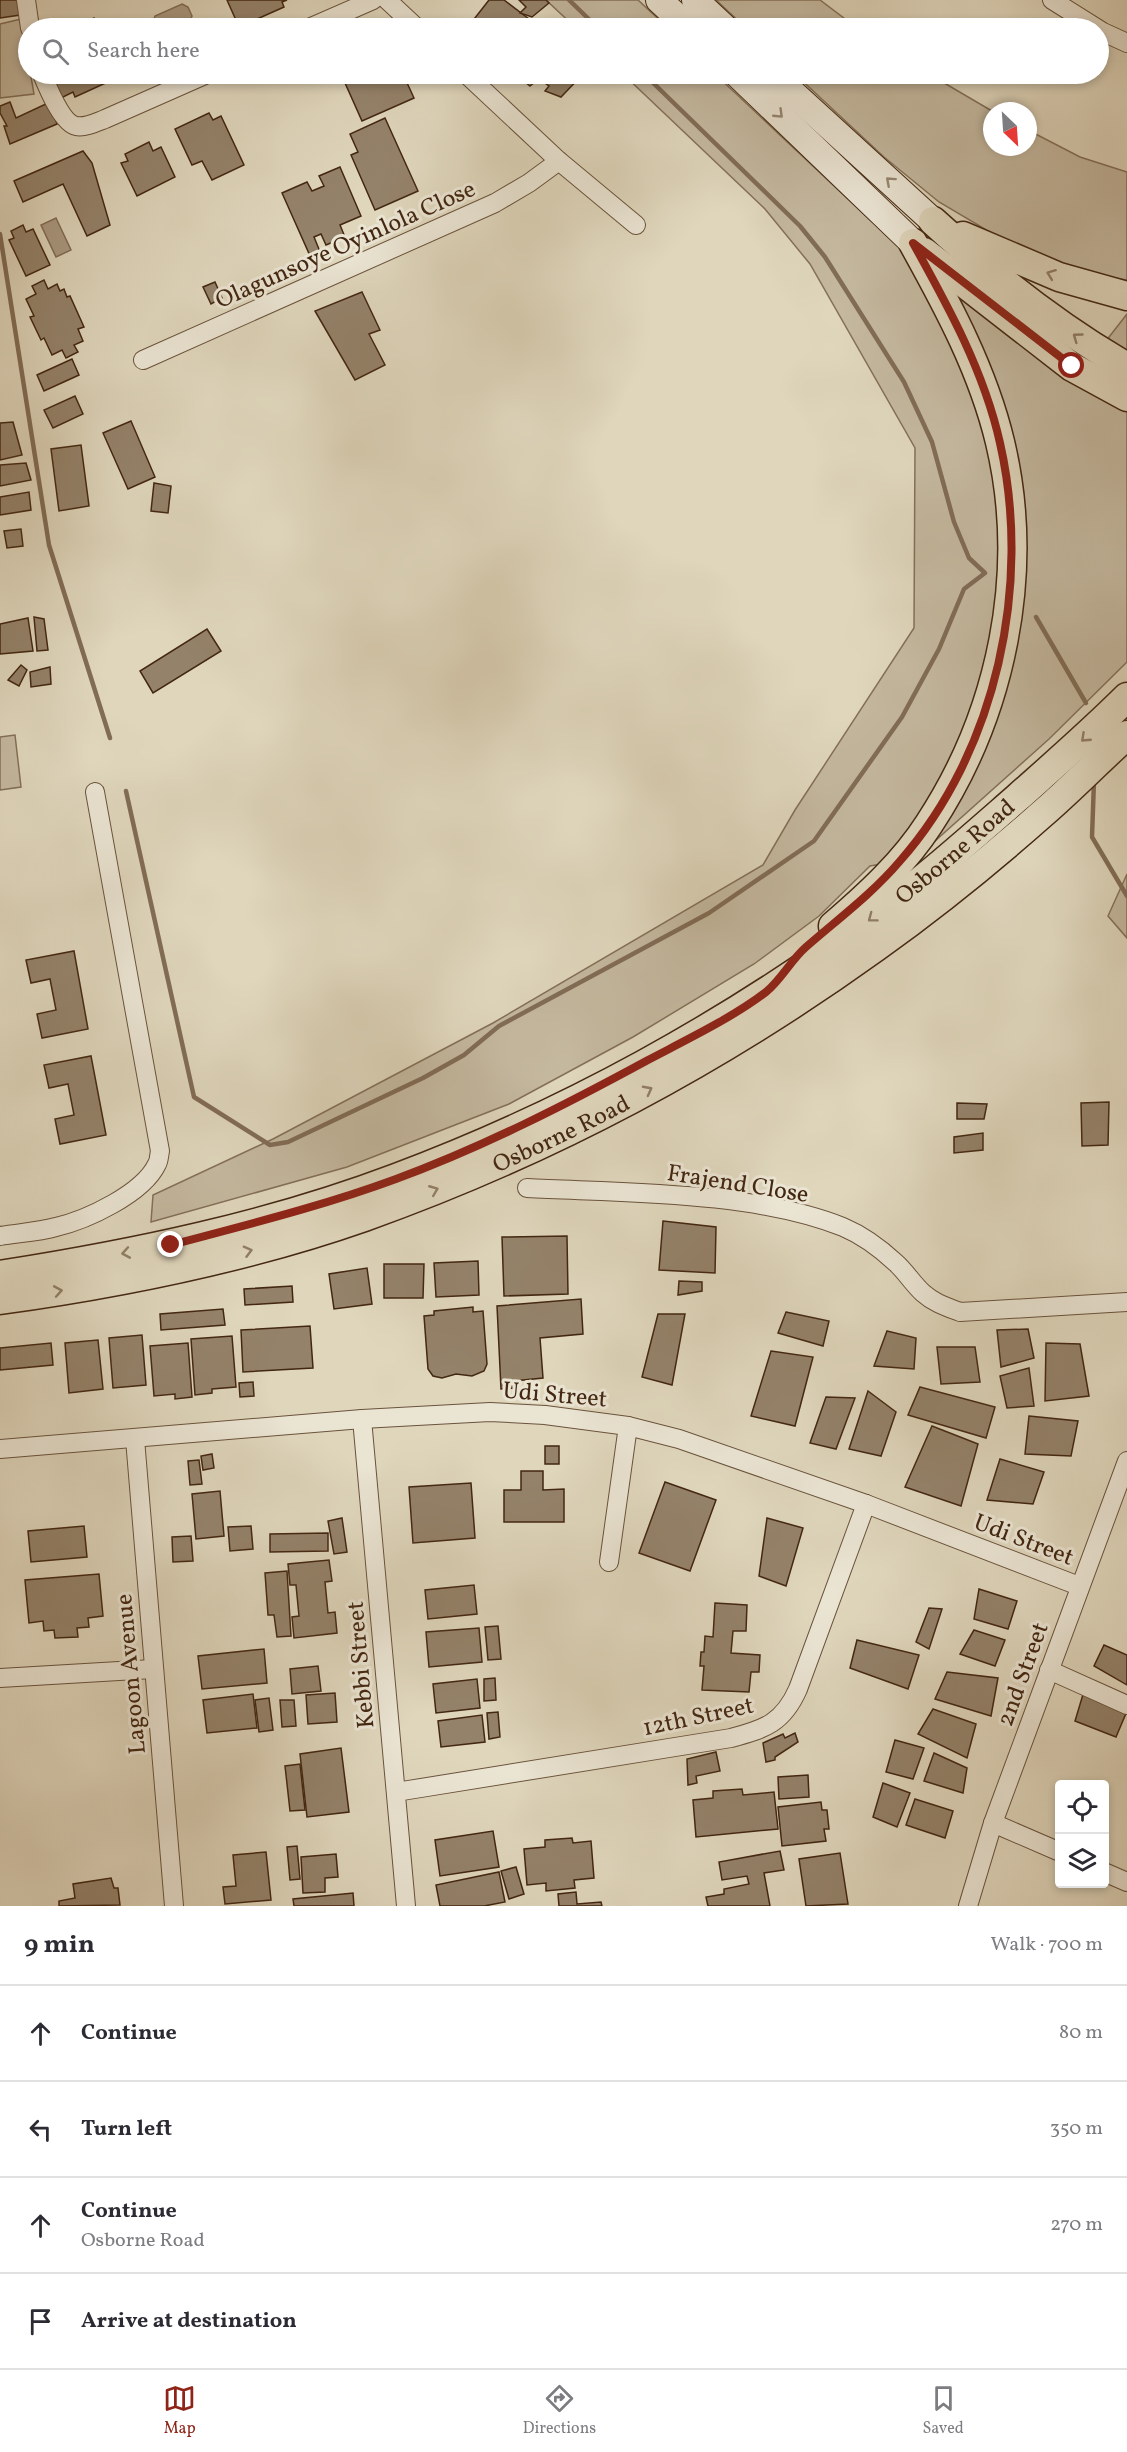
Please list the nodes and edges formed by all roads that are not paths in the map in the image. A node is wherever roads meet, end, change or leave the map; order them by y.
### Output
1 (26, 0) edge
2 (373, 0) edge
3 (387, 0) edge
4 (659, 0) edge
5 (695, 0) edge
6 (1052, 0) edge
7 (29, 18) edge
8 (332, 18) edge
9 (406, 18) edge
10 (678, 18) edge
11 (714, 18) edge
12 (1081, 18) edge
13 (1109, 35) edge
14 (1127, 43) edge
15 (47, 84) edge
16 (184, 84) edge
17 (477, 84) edge
18 (747, 84) edge
19 (783, 84) edge
20 (559, 161) junction
21 (933, 221) joint
22 (636, 225) dead end
23 (913, 243) joint
24 (962, 268) junction
25 (1127, 296) edge
26 (143, 360) dead end
27 (1127, 367) edge
28 (1127, 397) edge
29 (1127, 697) edge
30 (1127, 735) edge
31 (95, 792) dead end
32 (768, 991) junction
33 (527, 1188) dead end
34 (0, 1236) edge
35 (0, 1275) edge
36 (0, 1300) edge
37 (1127, 1302) edge
38 (362, 1419) junction
39 (628, 1426) junction
40 (135, 1438) junction
41 (0, 1449) edge
42 (1127, 1461) edge
43 (866, 1504) junction
44 (609, 1562) dead end
45 (1079, 1586) junction
46 (153, 1669) junction
47 (1049, 1670) junction
48 (0, 1678) edge
49 (1127, 1705) edge
50 (396, 1792) junction
51 (993, 1823) junction
52 (1055, 1850) edge
53 (1109, 1874) edge
54 (1127, 1882) edge
55 (174, 1906) edge
56 (406, 1906) edge
57 (968, 1906) edge

1 - 7 street
2 - 8 street
3 - 9 street
4 - 10 main road
5 - 11 main road
6 - 12 street
13 - 14 street
15 - 16 street
17 - 20 street
18 -> 23 main road
21 -> 19 main road
20 - 22 street
20 - 26 street, Olagunsoye Oyinlola Close
21 - 24 main road
23 - 24 main road
25 -> 24 main road
27 -> 24 main road
24 - 28 main road
24 - 32 main road
29 -> 32 main road, Osborne Road
36 -> 30 main road, Osborne Road
31 - 34 street
32 -> 35 main road, Osborne Road
33 - 37 street, Frajend Close
38 - 39 street, Udi Street
38 - 40 street, Udi Street
38 - 50 street, Kebbi Street
39 - 43 street, Udi Street
39 - 44 street
40 - 41 street, Udi Street
40 - 46 street, Lagoon Avenue
42 - 45 street, 2nd Street
43 - 45 street, Udi Street
43 - 50 street, 12th Street
45 - 47 street, 2nd Street
46 - 48 street
46 - 55 street, Lagoon Avenue
47 - 49 street
47 - 51 street, 2nd Street
50 - 56 street, Kebbi Street
51 - 52 street
51 - 57 street, 2nd Street
53 - 54 street

